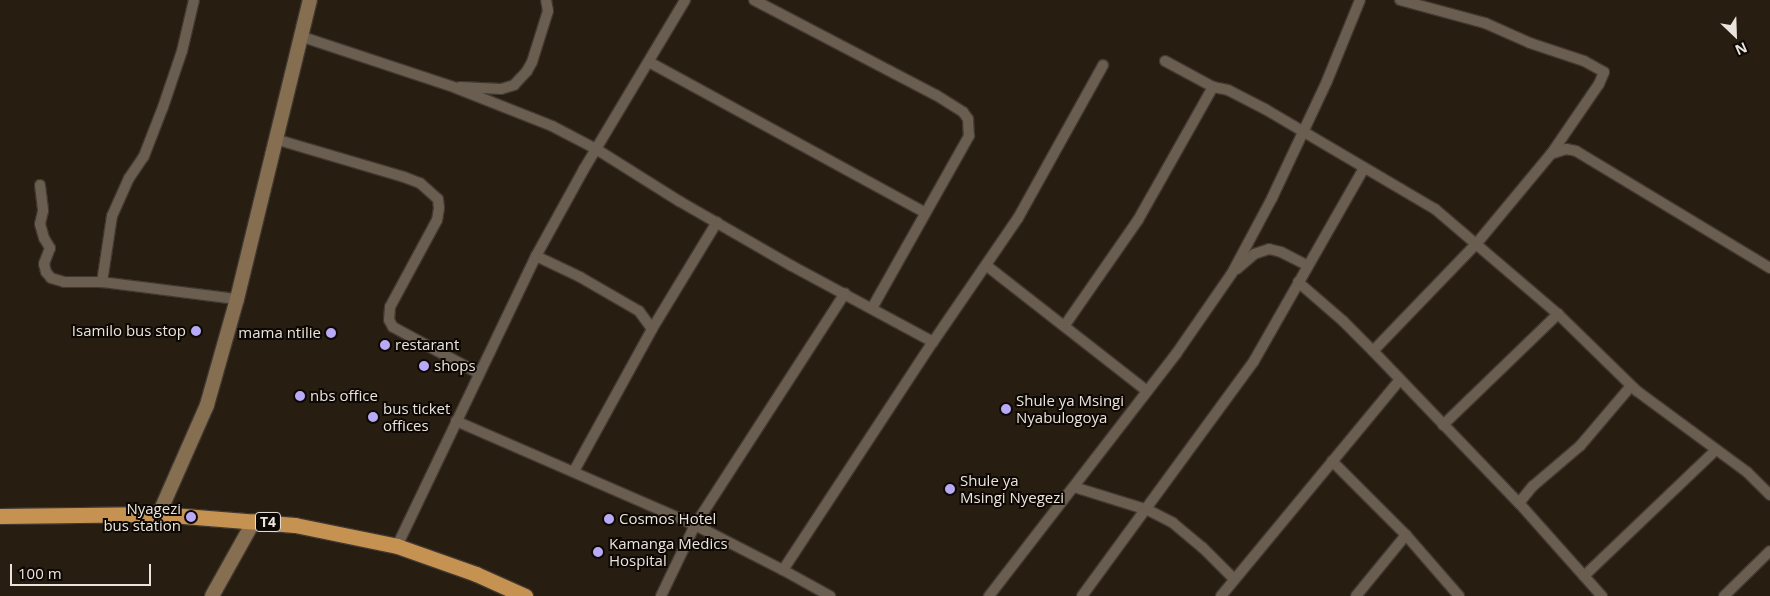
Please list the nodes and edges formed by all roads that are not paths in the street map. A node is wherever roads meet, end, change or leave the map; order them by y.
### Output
1 (194, 0) edge
2 (310, 0) edge
3 (546, 0) edge
4 (685, 0) edge
5 (754, 0) edge
6 (1360, 0) edge
7 (1400, 0) edge
8 (300, 36) junction
9 (1165, 61) dead end
10 (649, 62) junction
11 (1103, 64) dead end
12 (1213, 87) junction
13 (456, 88) junction
14 (1303, 131) junction
15 (275, 139) junction
16 (596, 149) junction
17 (1551, 154) junction
18 (1364, 168) junction
19 (40, 185) dead end
20 (926, 213) junction
21 (717, 222) junction
22 (1477, 243) junction
23 (536, 256) junction
24 (987, 266) junction
25 (1308, 266) junction
26 (1770, 268) edge
27 (1232, 274) junction
28 (102, 282) junction
29 (1298, 282) junction
30 (845, 293) junction
31 (237, 299) junction
32 (872, 308) junction
33 (1558, 314) junction
34 (1065, 325) junction
35 (652, 329) junction
36 (933, 342) junction
37 (1373, 351) junction
38 (478, 373) junction
39 (1400, 380) junction
40 (1631, 386) junction
41 (1148, 391) junction
42 (456, 421) junction
43 (1443, 424) junction
44 (1716, 450) junction
45 (1332, 461) junction
46 (574, 471) junction
47 (1074, 487) junction
48 (1770, 495) edge
49 (1519, 503) junction
50 (1148, 510) junction
51 (160, 514) junction
52 (0, 516) edge
53 (254, 521) junction
54 (695, 526) junction
55 (1406, 535) junction
56 (397, 546) junction
57 (1770, 551) edge
58 (783, 570) junction
59 (1584, 576) junction
60 (1234, 579) junction
61 (212, 596) edge
62 (524, 596) edge
63 (661, 596) edge
64 (830, 596) edge
65 (989, 596) edge
66 (1082, 596) edge
67 (1221, 596) edge
68 (1356, 596) edge
69 (1459, 596) edge
70 (1602, 596) edge
71 (1724, 596) edge

1 - 28 street
2 - 8 street
3 - 13 street
4 - 10 street
5 - 20 street
6 - 14 street
7 - 17 street
8 - 13 street
8 - 15 street
9 - 12 street
10 - 16 street
10 - 20 street
11 - 24 street
12 - 14 street
12 - 34 street
13 - 16 street
14 - 18 street
14 - 27 street
15 - 31 street
15 - 38 street
16 - 21 street
16 - 23 street
17 - 22 street
17 - 26 street
18 - 22 street
18 - 25 street
19 - 28 street
20 - 32 street
21 - 30 street
21 - 35 street
22 - 33 street
22 - 37 street
23 - 35 street
23 - 38 street
24 - 34 street
24 - 36 street
25 - 27 street
25 - 29 street
27 - 41 street
28 - 31 street
29 - 37 street
29 - 50 street
30 - 32 street
30 - 54 street
31 - 51 street
32 - 36 street
33 - 40 street
33 - 43 street
34 - 41 street
35 - 46 street
36 - 58 street
37 - 39 street
38 - 42 street
39 - 43 street
39 - 45 street
40 - 44 street
40 - 49 street
41 - 47 street
42 - 46 street
42 - 56 street
43 - 49 street
44 - 48 street
44 - 59 street
45 - 55 street
45 - 60 street
46 - 54 street
47 - 50 street
47 - 65 street
49 - 59 street
50 - 60 street
50 - 66 street
51 - 52 highway, T4
51 - 53 highway, T4
53 - 56 highway, T4
53 - 61 street
54 - 58 street
54 - 63 street
55 - 68 street
55 - 69 street
56 - 62 highway, T4
57 - 71 street
58 - 64 street
59 - 70 street
60 - 67 street

